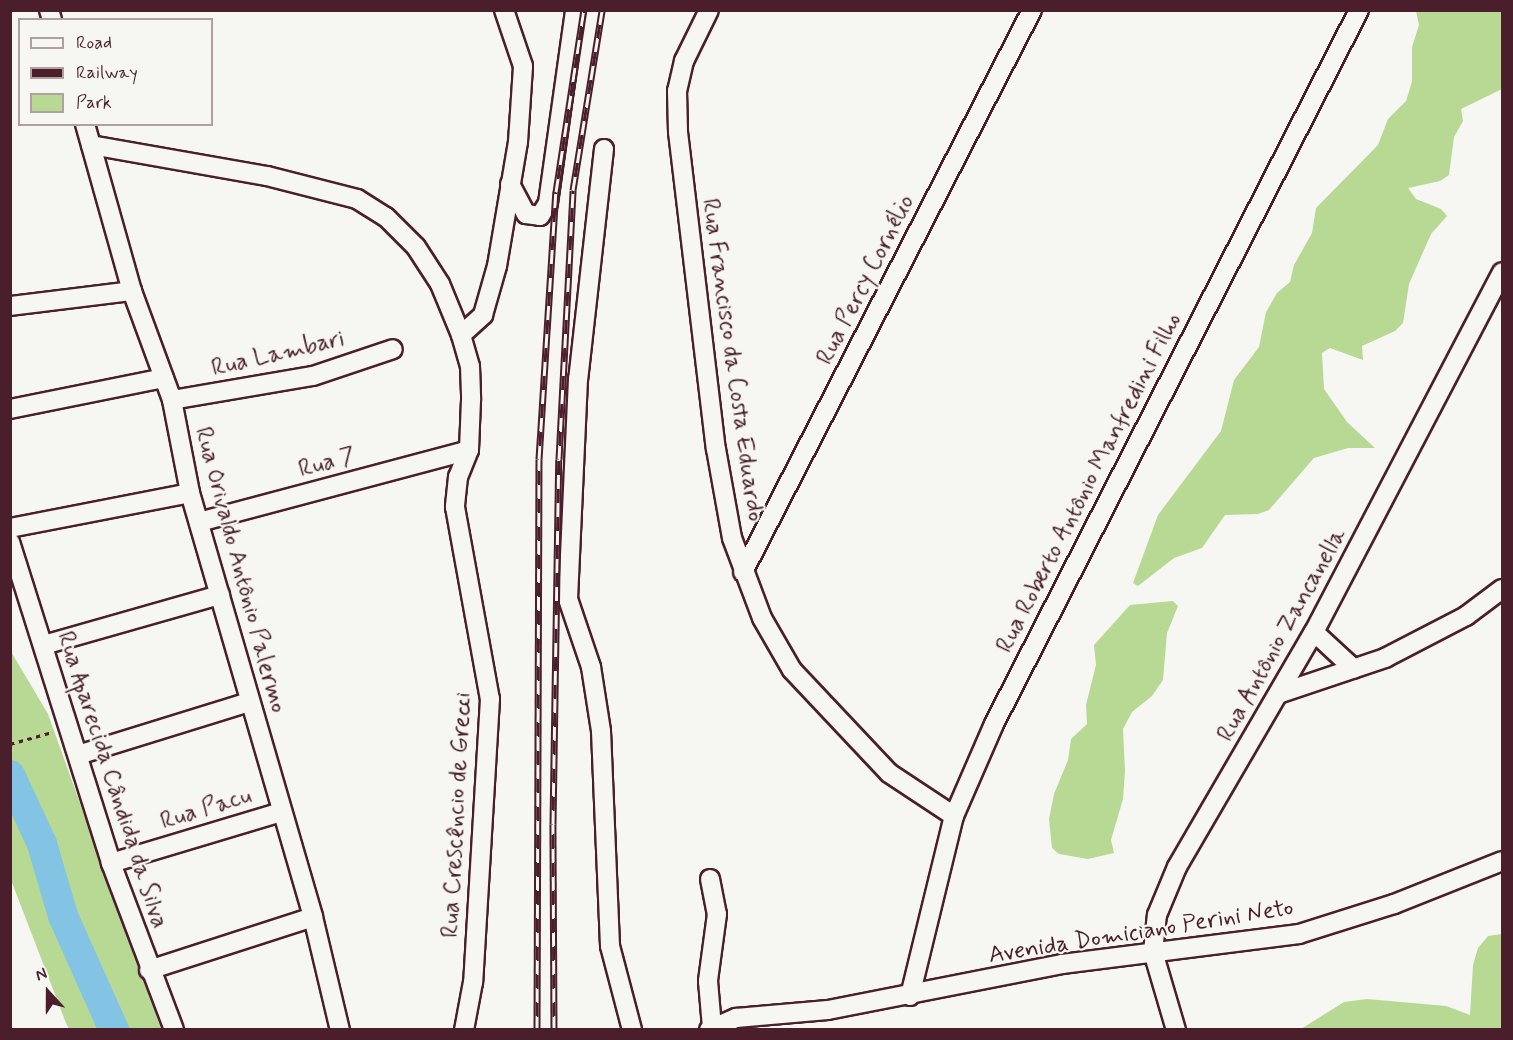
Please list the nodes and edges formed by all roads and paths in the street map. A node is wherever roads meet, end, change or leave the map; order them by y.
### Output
1 (504, 10) edge
2 (575, 10) edge
3 (709, 10) edge
4 (1032, 10) edge
5 (1359, 10) edge
6 (86, 126) edge
7 (91, 145) junction
8 (604, 148) dead end
9 (510, 184) junction
10 (1503, 272) edge
11 (132, 291) junction
12 (10, 306) edge
13 (461, 335) junction
14 (393, 349) dead end
15 (164, 378) junction
16 (172, 400) junction
17 (10, 409) edge
18 (469, 450) junction
19 (190, 493) junction
20 (199, 522) junction
21 (10, 528) edge
22 (10, 542) edge
23 (744, 572) junction
24 (1503, 589) edge
25 (220, 595) junction
26 (1314, 632) junction
27 (44, 645) junction
28 (1354, 669) junction
29 (1281, 693) junction
30 (249, 702) junction
31 (69, 726) junction
32 (10, 744) edge
33 (78, 755) junction
34 (281, 812) junction
35 (954, 816) junction
36 (111, 863) junction
37 (1498, 865) edge
38 (710, 879) dead end
39 (314, 917) junction
40 (1153, 952) junction
41 (149, 970) junction
42 (910, 996) junction
43 (336, 1028) edge
44 (174, 1029) edge
45 (464, 1029) edge
46 (632, 1029) edge
47 (710, 1029) edge
48 (1176, 1029) edge

1 - 9 street
2 - 9 street
3 - 23 street, Rua Francisco da Costa Eduardo
4 - 23 street, Rua Percy Cornélio
5 - 35 street, Rua Roberto Antônio Manfredini Filho
6 - 7 street, Rua Orivaldo Antônio Palermo
7 - 11 street, Rua Orivaldo Antônio Palermo
7 - 13 street, Rua Crescêncio de Grecci
8 - 46 street
9 - 13 street
10 - 26 street, Rua Antônio Zancanella
11 - 12 street
11 - 15 street, Rua Orivaldo Antônio Palermo
13 - 18 street, Rua Crescêncio de Grecci
14 - 16 street, Rua Lambari
15 - 16 street, Rua Orivaldo Antônio Palermo
15 - 17 street
16 - 19 street, Rua Orivaldo Antônio Palermo
18 - 20 street, Rua 7
18 - 45 street, Rua Crescêncio de Grecci
19 - 20 street, Rua Orivaldo Antônio Palermo
19 - 21 street
20 - 25 street, Rua Orivaldo Antônio Palermo
22 - 27 street, Rua Aparecida Cândida da Silva
23 - 35 street, Rua Francisco da Costa Eduardo
24 - 28 street
25 - 27 street
25 - 30 street, Rua Orivaldo Antônio Palermo
26 - 28 street
26 - 29 street, Rua Antônio Zancanella
27 - 31 street, Rua Aparecida Cândida da Silva
28 - 29 street
29 - 40 street, Rua Antônio Zancanella
30 - 33 street
30 - 34 street, Rua Orivaldo Antônio Palermo
31 - 32 path
31 - 33 street, Rua Aparecida Cândida da Silva
33 - 36 street, Rua Aparecida Cândida da Silva
34 - 36 street, Rua Pacu
34 - 39 street, Rua Orivaldo Antônio Palermo
35 - 42 street, Rua Roberto Antônio Manfredini Filho
36 - 41 street, Rua Aparecida Cândida da Silva
37 - 40 street, Avenida Domiciano Perini Neto
38 - 47 street
39 - 41 street
39 - 43 street, Rua Orivaldo Antônio Palermo
40 - 42 street, Avenida Domiciano Perini Neto
40 - 48 street, Rua Antônio Zancanella
41 - 44 street, Rua Aparecida Cândida da Silva
42 - 47 street, Avenida Domiciano Perini Neto

